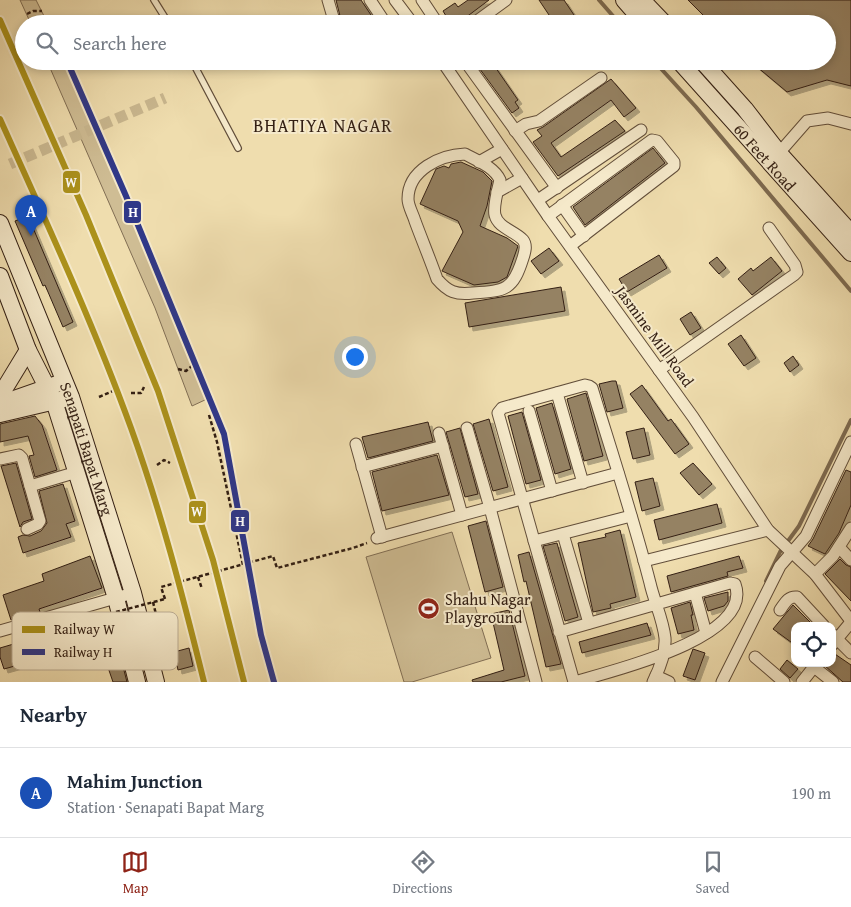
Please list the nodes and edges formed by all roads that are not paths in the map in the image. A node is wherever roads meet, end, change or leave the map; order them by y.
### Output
1 (154, 0) edge
2 (328, 0) edge
3 (370, 0) edge
4 (395, 0) edge
5 (436, 0) edge
6 (506, 0) edge
7 (624, 0) edge
8 (642, 0) edge
9 (424, 4) edge
10 (163, 15) edge
11 (332, 15) edge
12 (380, 15) edge
13 (406, 15) edge
14 (432, 15) edge
15 (485, 15) edge
16 (637, 15) edge
17 (656, 15) edge
18 (197, 70) edge
19 (448, 70) edge
20 (471, 70) edge
21 (686, 70) edge
22 (710, 70) edge
23 (601, 78) dead end
24 (851, 124) edge
25 (641, 130) dead end
26 (515, 131) junction
27 (238, 148) dead end
28 (502, 149) junction
29 (779, 153) junction
30 (479, 162) junction
31 (522, 178) junction
32 (557, 188) junction
33 (498, 192) junction
34 (538, 200) junction
35 (562, 205) junction
36 (548, 216) junction
37 (0, 223) edge
38 (769, 228) dead end
39 (851, 233) edge
40 (584, 236) junction
41 (570, 246) junction
42 (851, 253) edge
43 (0, 276) edge
44 (28, 350) junction
45 (659, 370) junction
46 (64, 381) junction
47 (557, 393) junction
48 (51, 394) junction
49 (0, 396) edge
50 (71, 397) junction
51 (0, 404) edge
52 (529, 411) dead end
53 (0, 414) edge
54 (467, 428) dead end
55 (439, 432) dead end
56 (851, 442) edge
57 (356, 444) dead end
58 (443, 446) junction
59 (0, 459) edge
60 (362, 467) junction
61 (76, 472) junction
62 (618, 473) junction
63 (583, 483) junction
64 (30, 486) junction
65 (552, 491) junction
66 (102, 494) junction
67 (522, 499) junction
68 (85, 500) junction
69 (490, 508) junction
70 (462, 516) junction
71 (631, 516) junction
72 (851, 528) edge
73 (27, 529) dead end
74 (768, 530) junction
75 (563, 534) junction
76 (534, 541) junction
77 (839, 547) junction
78 (792, 554) junction
79 (851, 560) edge
80 (644, 561) junction
81 (815, 574) junction
82 (133, 593) junction
83 (695, 593) junction
84 (116, 605) junction
85 (655, 605) junction
86 (780, 610) dead end
87 (85, 612) edge
88 (118, 612) edge
89 (138, 612) edge
90 (820, 622) edge
91 (851, 622) edge
92 (589, 624) junction
93 (559, 632) junction
94 (706, 633) junction
95 (836, 637) edge
96 (836, 641) edge
97 (851, 653) edge
98 (662, 656) junction
99 (755, 656) dead end
100 (814, 667) edge
101 (818, 667) edge
102 (601, 678) edge
103 (654, 679) edge
104 (536, 682) edge
105 (669, 682) edge
106 (722, 682) edge
107 (784, 682) edge
108 (802, 682) edge
109 (833, 682) edge

1 - 10 lane
2 - 11 street
3 - 12 street
4 - 13 street
5 - 9 street
6 - 15 street
7 - 16 main road
8 - 17 main road
9 - 14 street
18 - 27 lane
19 - 28 street, Jasmine Mill Road
20 - 26 street
21 - 42 main road, 60 Feet Road
22 - 29 main road, 60 Feet Road
23 - 26 street
24 - 29 street
25 - 32 street
26 - 32 street
28 - 30 street
28 - 31 street, Jasmine Mill Road
29 - 39 main road, 60 Feet Road
30 - 33 street
30 - 33 street
31 - 33 street
31 - 34 street, Jasmine Mill Road
32 - 34 street
34 - 36 street, Jasmine Mill Road
35 - 36 street
35 - 40 street
35 - 40 street
36 - 41 street, Jasmine Mill Road
37 - 46 main road, Senapati Bapat Marg
38 - 45 street
40 - 41 street
41 - 45 street, Jasmine Mill Road
43 - 44 main road, Senapati Bapat Marg
44 - 48 main road, Senapati Bapat Marg
44 - 49 main road
45 - 74 street, Jasmine Mill Road
46 - 48 main road
46 - 50 main road, Senapati Bapat Marg
47 - 62 street
47 - 63 street
47 - 67 street
48 - 50 main road
48 - 51 main road
48 - 53 main road
48 - 61 main road, Senapati Bapat Marg
50 - 66 main road, Senapati Bapat Marg
52 - 65 street
54 - 69 street
55 - 58 street
56 - 78 street
57 - 60 street
58 - 60 street
58 - 70 street
59 - 64 street
60 - 70 street
61 - 64 street
61 - 68 main road, Senapati Bapat Marg
62 - 63 street
62 - 71 street
63 - 65 street
64 - 73 street
65 - 67 street
66 - 68 main road
66 - 82 main road, Senapati Bapat Marg
67 - 69 street
67 - 76 street
68 - 84 main road, Senapati Bapat Marg
69 - 70 street
69 - 104 street
71 - 75 street
71 - 80 street
72 - 77 street
74 - 78 street, Jasmine Mill Road
74 - 80 street
75 - 76 street
75 - 92 street
76 - 93 street
77 - 79 street
77 - 81 street
78 - 81 street, Jasmine Mill Road
78 - 106 street
80 - 85 street
81 - 91 street, Jasmine Mill Road
82 - 84 street
82 - 89 main road, Senapati Bapat Marg
83 - 85 street
83 - 94 street
83 - 94 street
84 - 87 street
84 - 88 main road, Senapati Bapat Marg
85 - 92 street
85 - 98 street
86 - 90 street
91 - 95 street
92 - 93 street
93 - 102 street
94 - 98 street
96 - 97 street
98 - 102 street
98 - 103 street
99 - 107 street
100 - 108 street
101 - 109 street
103 - 105 street

